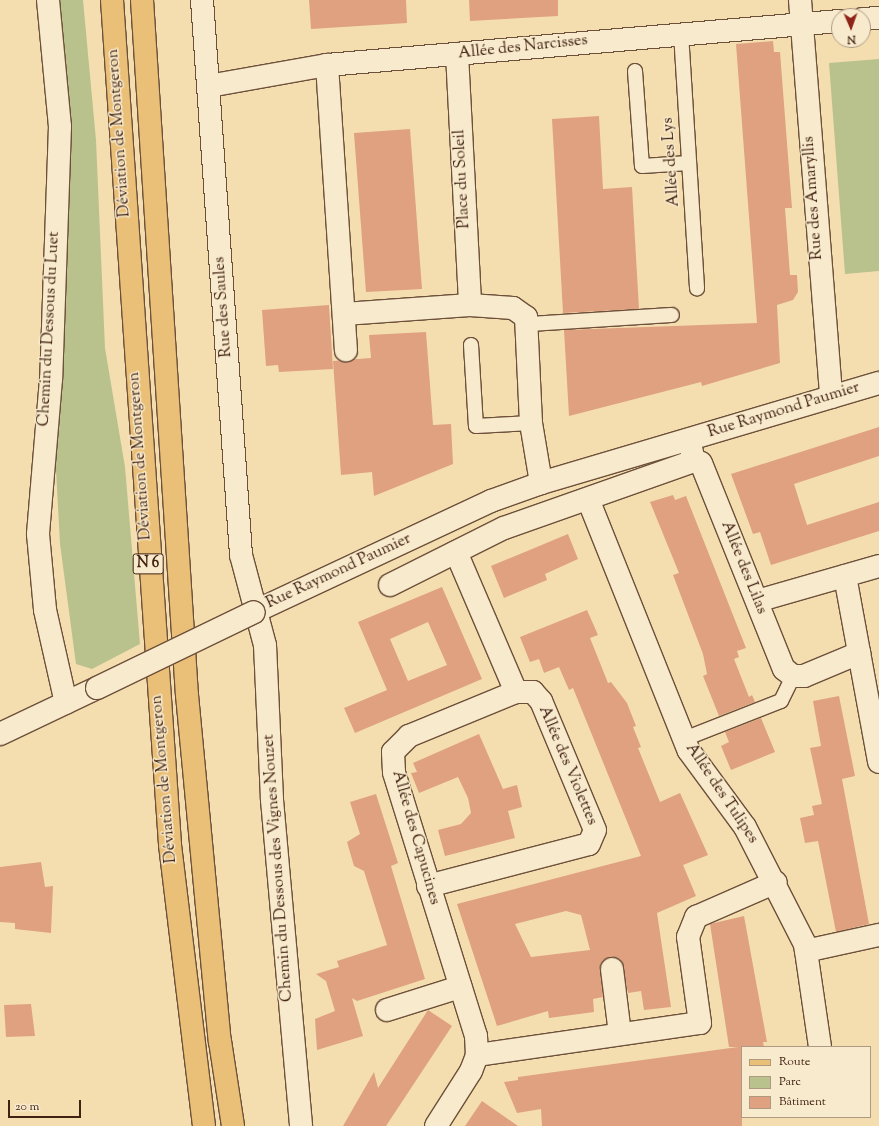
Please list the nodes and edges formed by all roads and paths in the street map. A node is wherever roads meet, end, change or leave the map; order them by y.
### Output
1 (48, 0) edge
2 (112, 0) edge
3 (142, 0) edge
4 (202, 0) edge
5 (800, 0) edge
6 (831, 22) edge
7 (801, 24) junction
8 (680, 33) junction
9 (457, 54) junction
10 (327, 65) junction
11 (635, 71) dead end
12 (209, 86) junction
13 (689, 163) junction
14 (696, 289) dead end
15 (470, 305) junction
16 (344, 314) junction
17 (672, 315) dead end
18 (529, 324) junction
19 (471, 345) dead end
20 (346, 350) dead end
21 (879, 383) edge
22 (830, 397) junction
23 (531, 423) junction
24 (689, 440) junction
25 (694, 461) junction
26 (541, 483) junction
27 (588, 499) junction
28 (456, 552) junction
29 (879, 566) edge
30 (845, 576) junction
31 (390, 585) dead end
32 (757, 601) junction
33 (254, 612) junction
34 (859, 653) junction
35 (793, 676) junction
36 (516, 692) junction
37 (66, 703) junction
38 (0, 734) edge
39 (684, 739) junction
40 (879, 762) edge
41 (776, 882) junction
42 (428, 886) junction
43 (879, 935) edge
44 (806, 951) junction
45 (612, 969) dead end
46 (460, 986) junction
47 (386, 1010) dead end
48 (620, 1034) junction
49 (820, 1046) edge
50 (477, 1054) junction
51 (204, 1126) edge
52 (233, 1126) edge
53 (301, 1126) edge
54 (436, 1126) edge

1 - 37 street, Chemin du Dessous du Luet
2 - 51 main road, Déviation de Montgeron / N 6
3 - 52 main road, Déviation de Montgeron / N 6
4 - 12 street, Rue des Saules
5 - 7 street, Rue des Amaryllis
6 - 7 street, Allée des Narcisses
7 - 8 street, Allée des Narcisses
7 - 22 street, Rue des Amaryllis
8 - 9 street, Allée des Narcisses
8 - 13 lane, Allée des Lys
9 - 10 street, Allée des Narcisses
9 - 15 street, Place du Soleil
10 - 12 street, Allée des Narcisses
10 - 16 street
11 - 13 lane
12 - 33 street, Rue des Saules
13 - 14 lane, Allée des Lys
15 - 16 street
15 - 18 street
16 - 20 street
17 - 18 lane
18 - 23 street
19 - 23 lane
21 - 22 street, Rue Raymond Paumier
22 - 24 street, Rue Raymond Paumier
23 - 26 street
24 - 25 street, Rue Raymond Paumier
24 - 26 street, Rue Raymond Paumier
25 - 27 street, Rue Raymond Paumier
25 - 32 street, Allée des Lilas
26 - 33 street, Rue Raymond Paumier
27 - 28 street, Rue Raymond Paumier
27 - 39 street, Allée des Tulipes
28 - 31 street, Rue Raymond Paumier
28 - 36 street
29 - 30 street
30 - 32 street
30 - 34 street
32 - 35 street, Allée des Lilas
33 - 37 street, Rue Raymond Paumier, bridge
33 - 53 street, Chemin du Dessous des Vignes Nouzet
34 - 35 street
34 - 40 street
35 - 39 lane
36 - 42 street, Allée des Capucines
36 - 42 street, Allée des Violettes
37 - 38 street, Rue Raymond Paumier
39 - 41 street, Allée des Tulipes
41 - 44 street, Allée des Tulipes
41 - 48 street
42 - 46 street, Allée des Capucines
43 - 44 street
44 - 49 street, Allée des Tulipes
45 - 48 street
46 - 47 street
46 - 50 street, Allée des Capucines
48 - 50 street
50 - 54 street, Allée des Capucines

